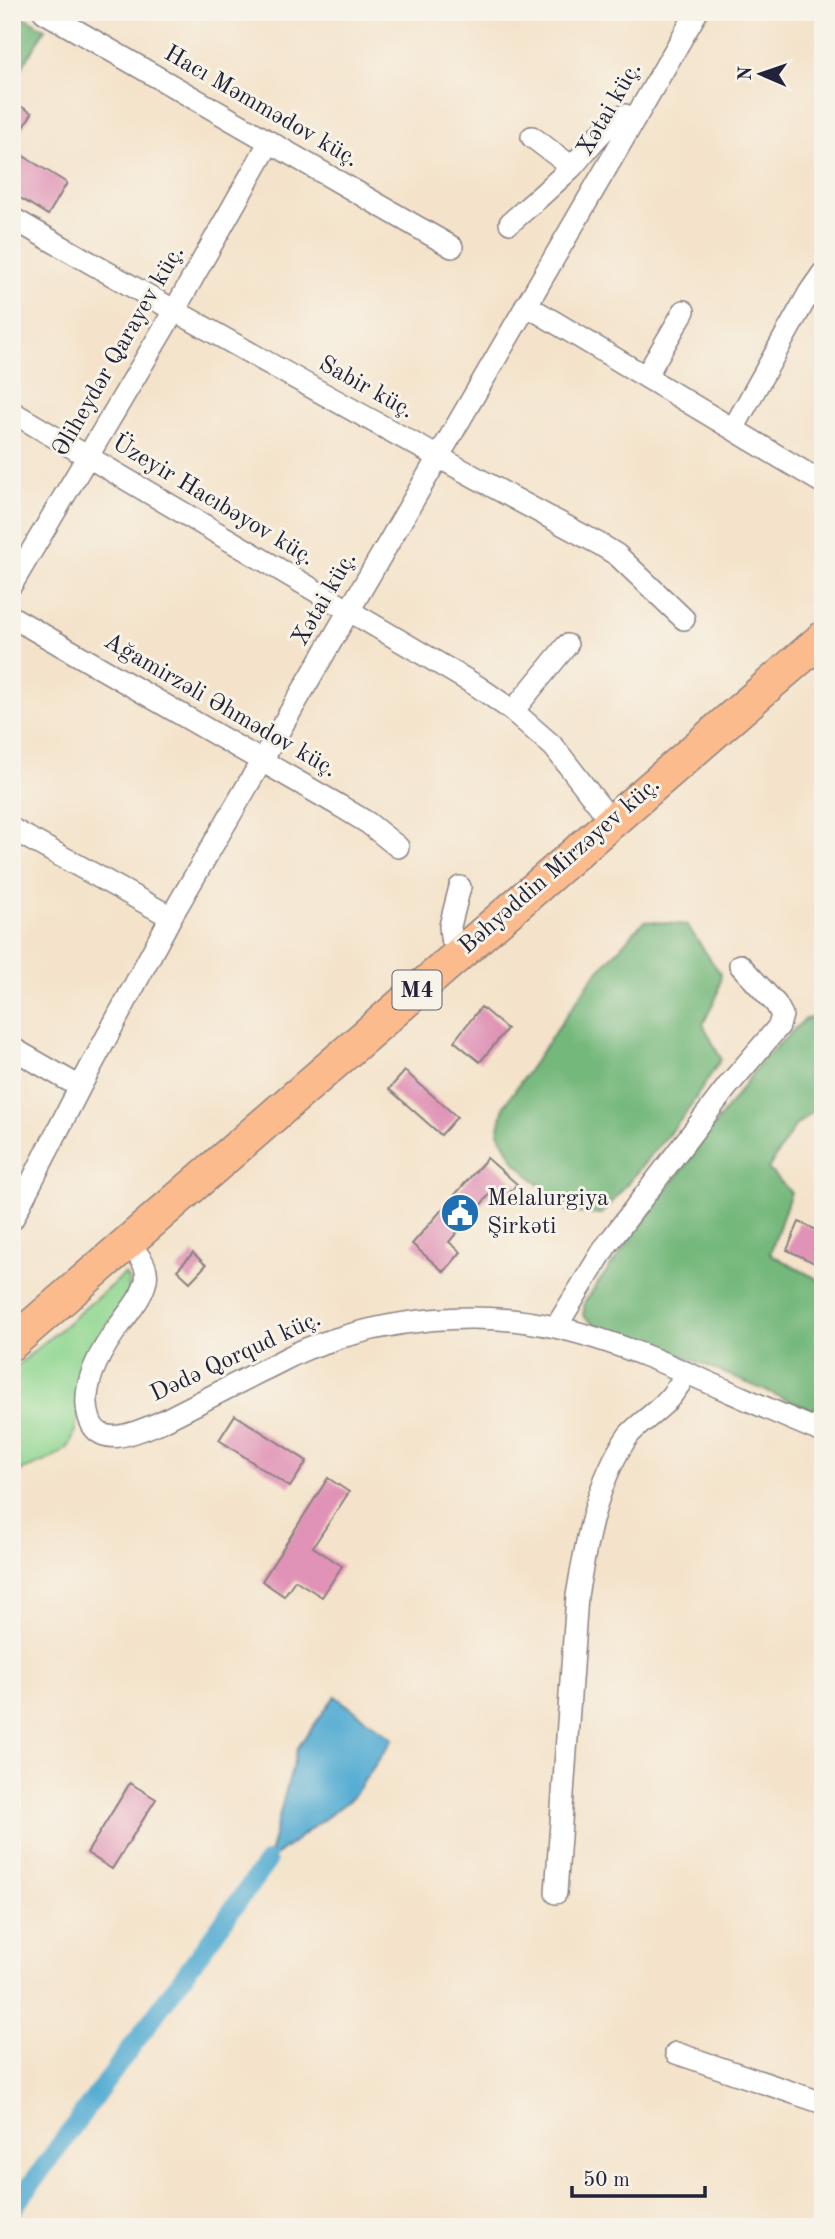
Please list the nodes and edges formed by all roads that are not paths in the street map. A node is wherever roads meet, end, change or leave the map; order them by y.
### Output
1 (44, 12) edge
2 (697, 12) edge
3 (635, 119) junction
4 (532, 137) dead end
5 (269, 143) junction
6 (572, 167) junction
7 (12, 218) edge
8 (510, 223) dead end
9 (452, 247) dead end
10 (823, 273) edge
11 (526, 305) junction
12 (173, 311) junction
13 (684, 311) dead end
14 (646, 376) junction
15 (12, 412) edge
16 (733, 429) junction
17 (87, 457) junction
18 (438, 458) junction
19 (823, 484) edge
20 (12, 584) edge
21 (348, 611) junction
22 (12, 617) edge
23 (684, 619) dead end
24 (823, 638) edge
25 (567, 645) dead end
26 (513, 711) junction
27 (261, 761) junction
28 (611, 821) junction
29 (12, 829) edge
30 (398, 847) dead end
31 (460, 887) dead end
32 (171, 917) junction
33 (460, 952) junction
34 (740, 965) dead end
35 (12, 1048) edge
36 (80, 1087) junction
37 (12, 1220) edge
38 (128, 1243) junction
39 (556, 1327) junction
40 (12, 1343) edge
41 (686, 1373) junction
42 (823, 1432) edge
43 (556, 1892) dead end
44 (676, 2053) dead end
45 (823, 2104) edge

1 - 5 street, Hacı Məmmədov küç.
2 - 3 street, Xətai küç.
3 - 6 street
3 - 11 street, Xətai küç.
4 - 6 street
5 - 9 street, Hacı Məmmədov küç.
5 - 12 street, Əliheydər Qarayev küç.
6 - 8 street
7 - 12 street, Sabir küç.
10 - 16 street
11 - 14 street
11 - 18 street, Xətai küç.
12 - 17 street, Əliheydər Qarayev küç.
12 - 18 street, Sabir küç.
13 - 14 street
14 - 16 street
15 - 17 street, Üzeyir Hacıbəyov küç.
16 - 19 street
17 - 20 street, Əliheydər Qarayev küç.
17 - 21 street, Üzeyir Hacıbəyov küç.
18 - 21 street, Xətai küç.
18 - 23 street, Sabir küç.
21 - 26 street, Üzeyir Hacıbəyov küç.
21 - 27 street, Xətai küç.
22 - 27 street, Ağamirzəli Əhmədov küç.
24 - 28 highway, Bəhyəddin Mirzəyev küç. / M4
25 - 26 street
26 - 28 street, Üzeyir Hacıbəyov küç.
27 - 30 street, Ağamirzəli Əhmədov küç.
27 - 32 street, Xətai küç.
28 - 33 highway, Bəhyəddin Mirzəyev küç. / M4
29 - 32 street
31 - 33 street
32 - 36 street, Xətai küç.
33 - 38 highway, Bəhyəddin Mirzəyev küç. / M4
34 - 39 street
35 - 36 street
36 - 37 street, Xətai küç.
38 - 39 street, Dədə Qorqud küç.
38 - 40 highway, Bəhyəddin Mirzəyev küç. / M4
39 - 41 street, Dədə Qorqud küç.
41 - 42 street, Dədə Qorqud küç.
41 - 43 street
44 - 45 street

